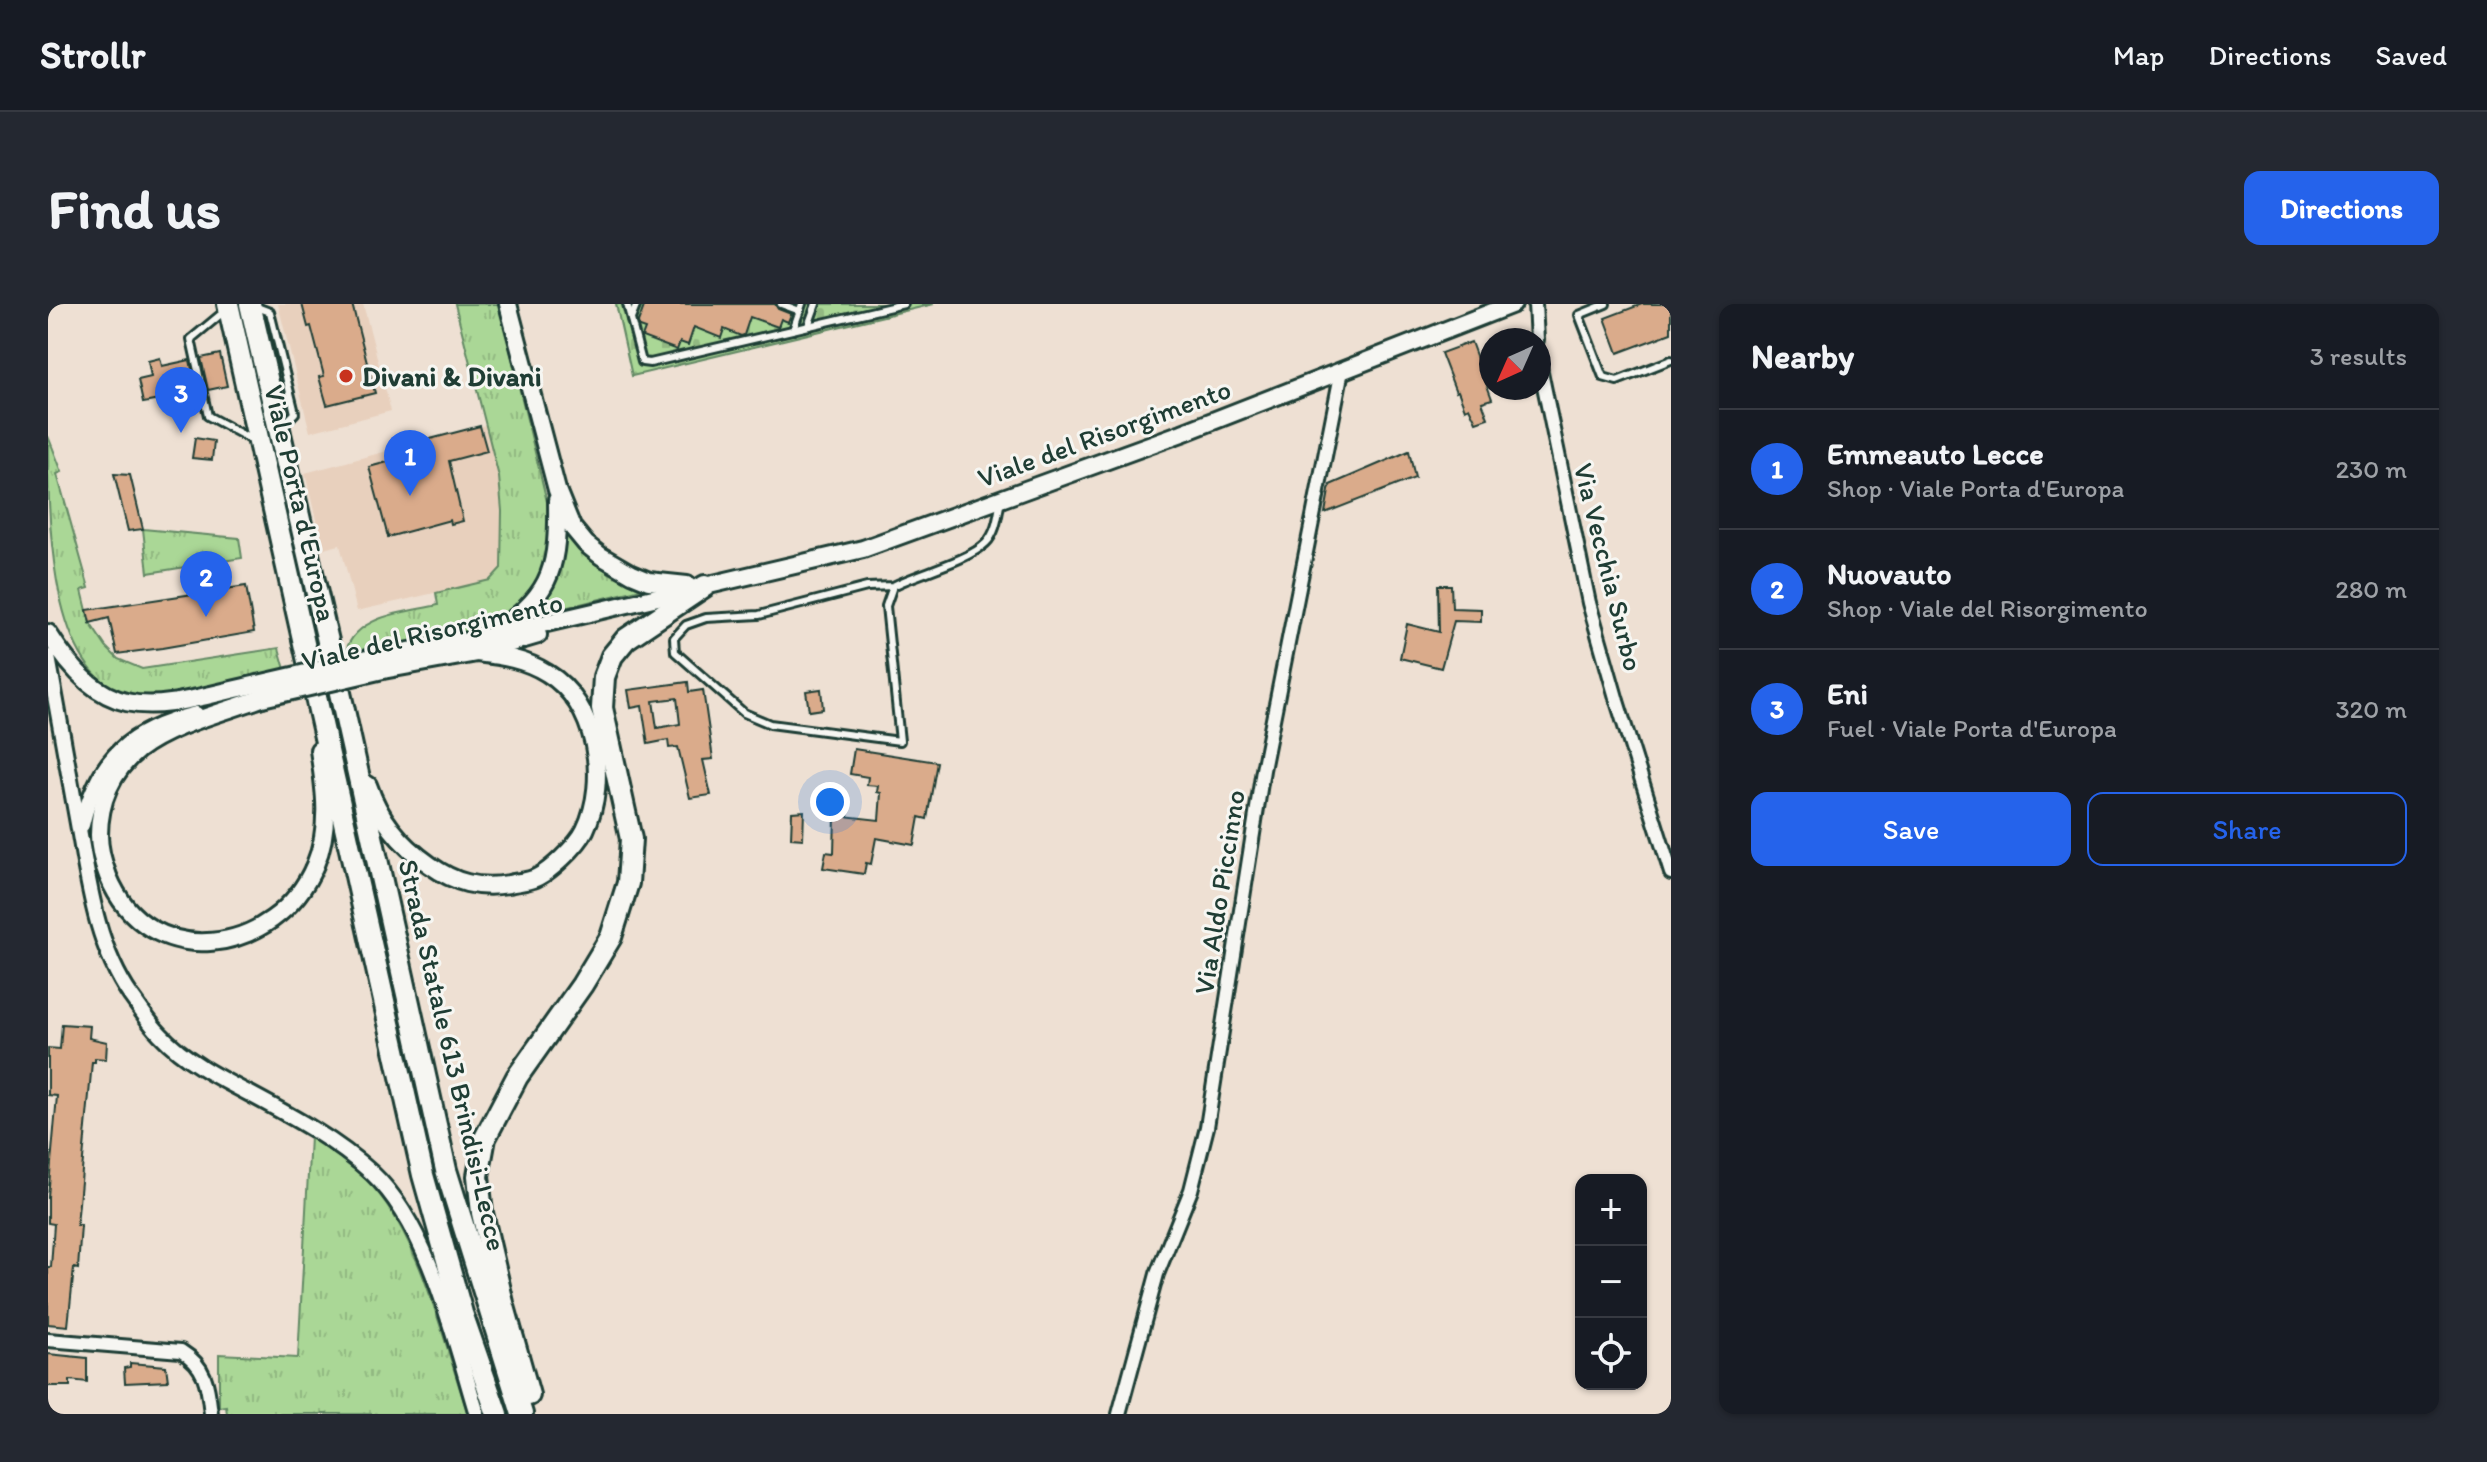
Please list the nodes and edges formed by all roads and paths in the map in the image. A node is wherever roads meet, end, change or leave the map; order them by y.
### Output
1 (250, 304) edge
2 (508, 304) edge
3 (627, 304) edge
4 (637, 304) edge
5 (781, 304) edge
6 (816, 304) edge
7 (904, 304) edge
8 (1513, 304) edge
9 (1535, 304) edge
10 (1606, 304) edge
11 (229, 306) edge
12 (801, 307) edge
13 (630, 320) junction
14 (808, 326) junction
15 (1536, 328) edge
16 (793, 330) junction
17 (1671, 360) edge
18 (1342, 370) junction
19 (1547, 400) edge
20 (259, 444) junction
21 (557, 490) junction
22 (1001, 500) junction
23 (705, 586) junction
24 (893, 586) junction
25 (48, 633) edge
26 (476, 646) junction
27 (48, 657) edge
28 (260, 691) junction
29 (343, 706) junction
30 (320, 713) junction
31 (80, 833) junction
32 (1671, 873) edge
33 (48, 1340) edge
34 (211, 1414) edge
35 (477, 1414) edge
36 (497, 1414) edge
37 (522, 1414) edge
38 (534, 1414) edge
39 (1119, 1414) edge

1 - 29 highway, Viale Porta d'Europa
2 - 21 main road
3 - 13 lane
4 - 13 lane
5 - 12 lane
6 - 14 lane
7 - 14 lane
8 - 18 main road, Viale del Risorgimento
9 - 15 street
10 - 17 lane
11 - 20 highway, Viale Porta d'Europa
11 - 20 lane
12 - 16 lane
13 - 16 lane
14 - 16 lane
18 - 22 main road, Viale del Risorgimento
18 - 39 street, Via Aldo Piccinno
19 - 32 street, Via Vecchia Surbo
20 - 30 highway, Viale Porta d'Europa
21 - 23 main road
21 - 26 main road
22 - 23 main road, Viale del Risorgimento
22 - 24 lane
23 - 26 main road, Viale del Risorgimento
23 - 38 highway
24 - 24 lane
25 - 28 main road
26 - 28 main road, Viale del Risorgimento, bridge
26 - 29 main road
27 - 31 street
28 - 30 main road
28 - 31 street
29 - 37 highway, Strada Statale 613 Brindisi-Lecce
30 - 36 highway, Strada Statale 613 Brindisi-Lecce
31 - 35 street
33 - 34 street

